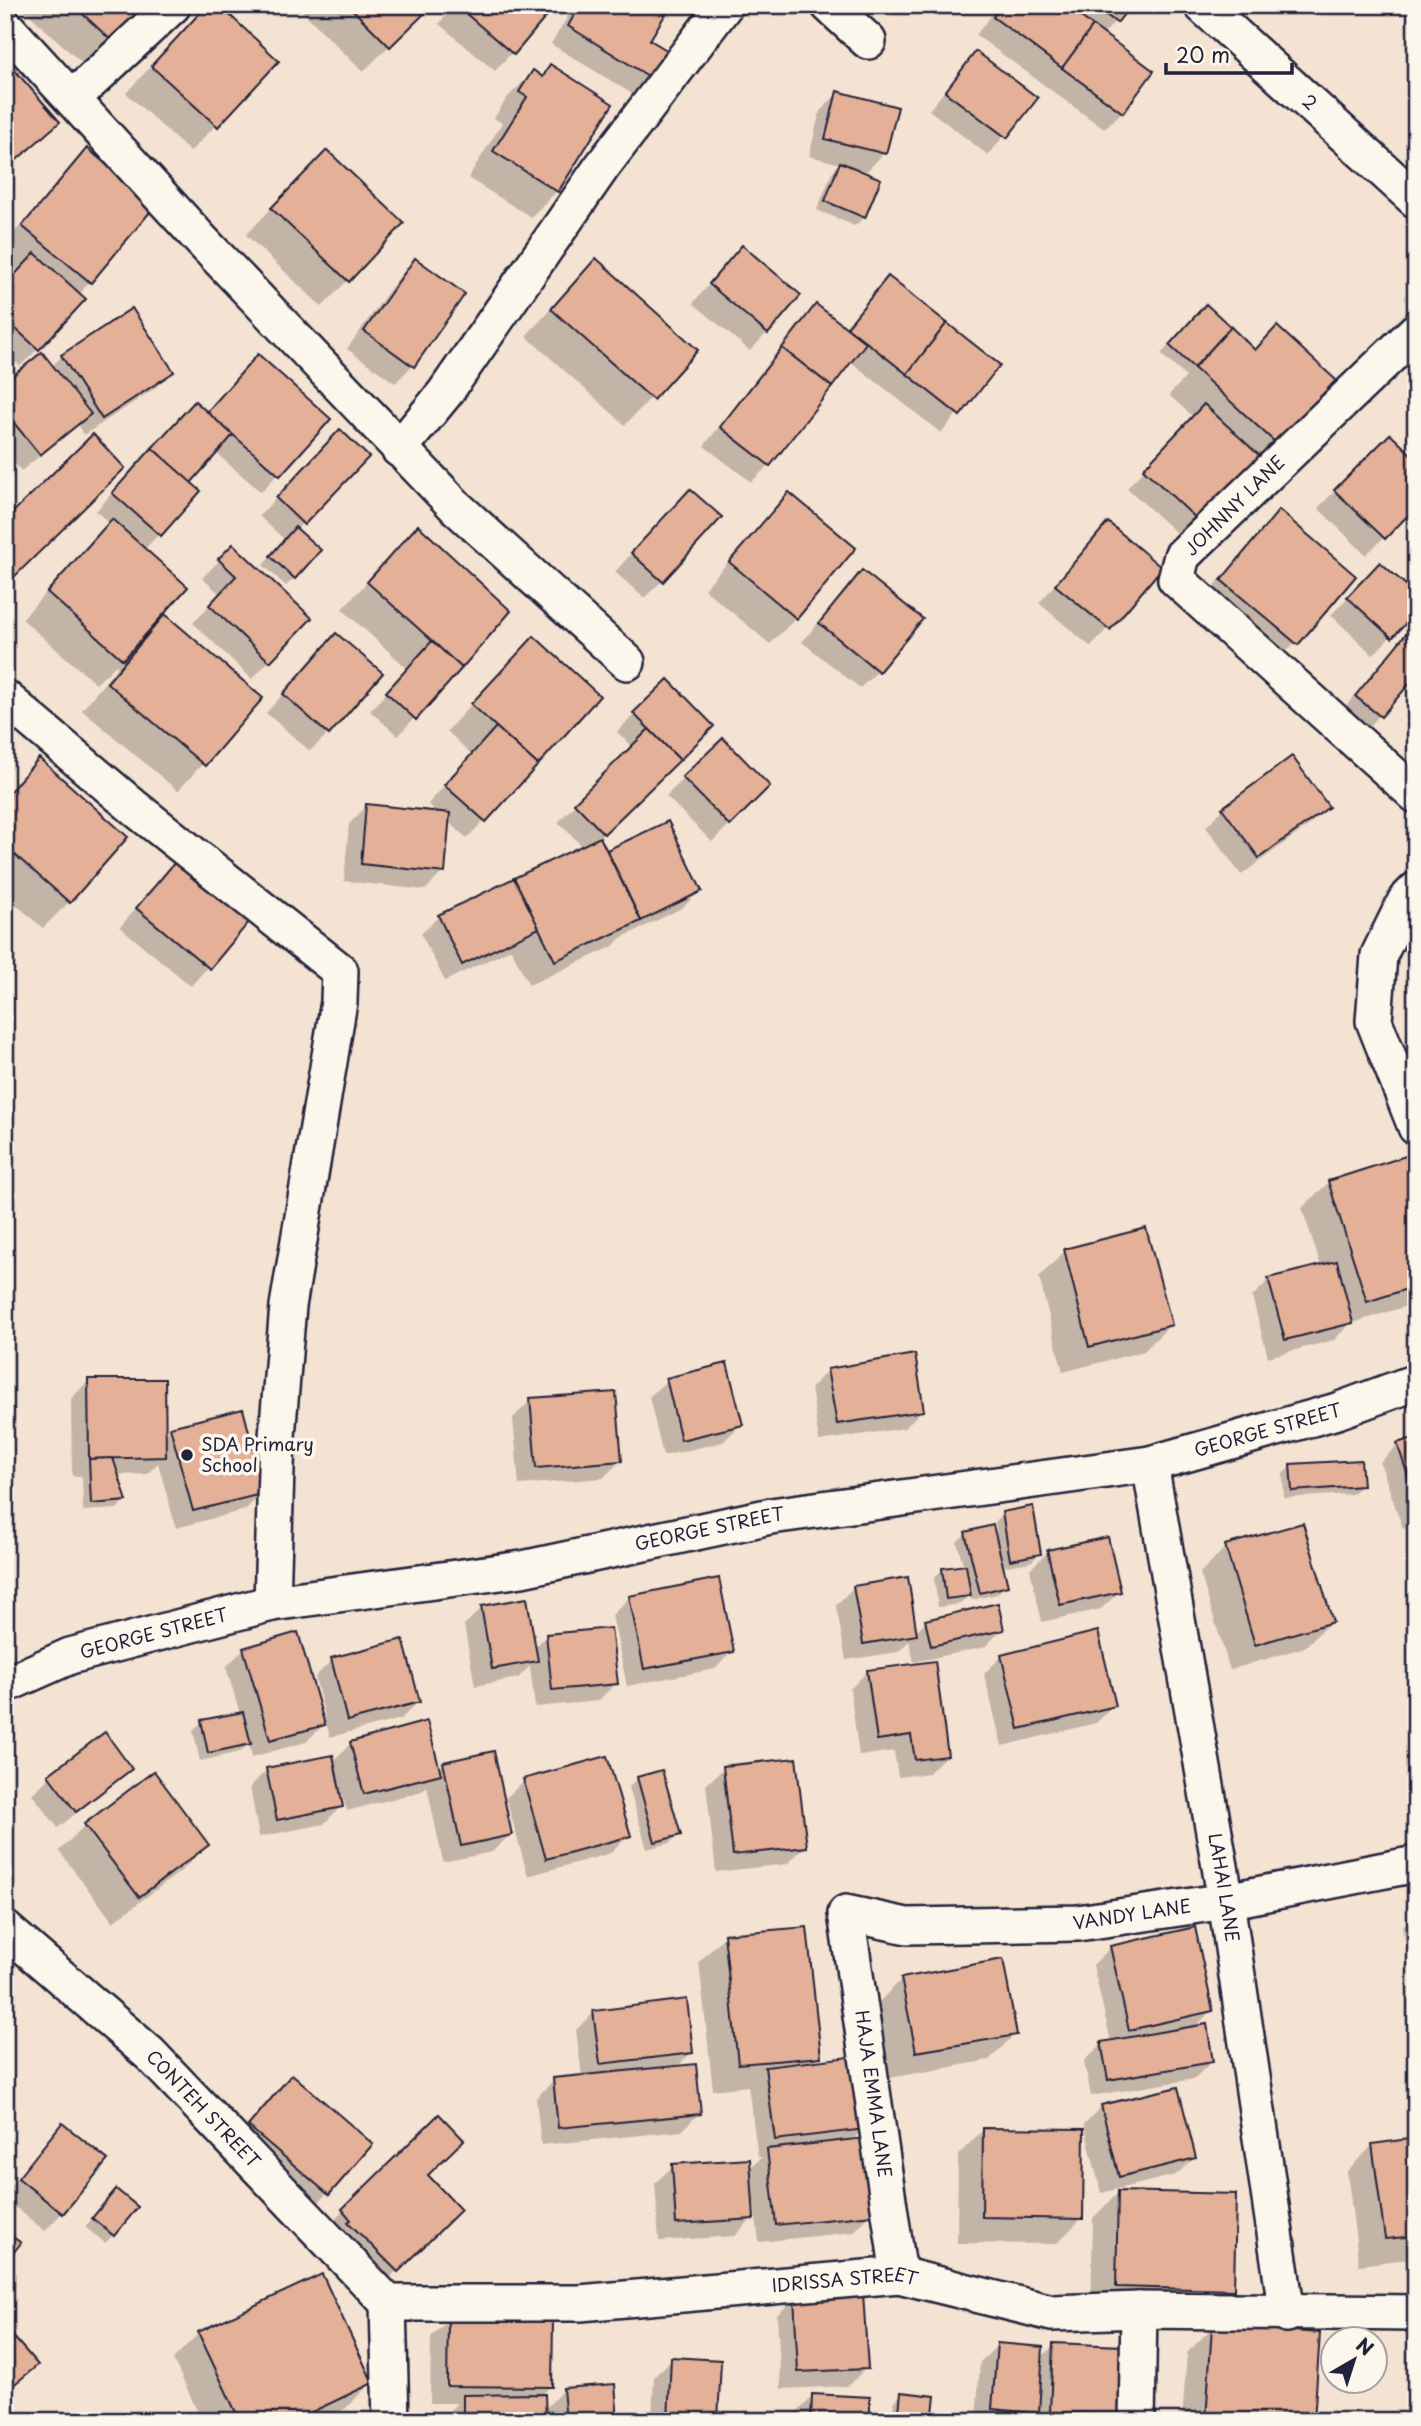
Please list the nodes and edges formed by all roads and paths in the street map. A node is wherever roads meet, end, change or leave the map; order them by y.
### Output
1 (173, 5) edge
2 (725, 5) edge
3 (828, 5) edge
4 (1202, 5) edge
5 (5, 26) edge
6 (868, 41) dead end
7 (74, 97) junction
8 (1416, 200) edge
9 (1416, 331) edge
10 (399, 449) junction
11 (627, 662) dead end
12 (5, 698) edge
13 (1416, 795) edge
14 (1416, 890) edge
15 (1416, 1127) edge
16 (1416, 1382) edge
17 (1150, 1464) junction
18 (272, 1603) junction
19 (5, 1685) edge
20 (1416, 1864) edge
21 (1226, 1901) junction
22 (846, 1913) joint
23 (5, 1929) edge
24 (899, 2276) junction
25 (388, 2303) junction
26 (1139, 2311) junction
27 (1416, 2313) edge
28 (1287, 2314) junction
29 (391, 2421) edge
30 (1137, 2421) edge

1 - 7 street
2 - 10 street
3 - 6 street
4 - 8 street, 2
5 - 7 street
7 - 10 street
9 - 13 street, JOHNNY LANE
10 - 11 street
12 - 18 street
14 - 15 street
16 - 17 street, GEORGE STREET
17 - 18 street, GEORGE STREET
17 - 21 street, LAHAI LANE
18 - 19 street, GEORGE STREET
20 - 21 street, VANDY LANE
21 - 22 street, VANDY LANE
21 - 28 street, LAHAI LANE
22 - 24 street, HAJA EMMA LANE
23 - 25 street, CONTEH STREET
24 - 25 street, IDRISSA STREET
24 - 26 street, IDRISSA STREET
25 - 29 street
26 - 28 street, IDRISSA STREET
26 - 30 street
27 - 28 street, IDRISSA STREET

